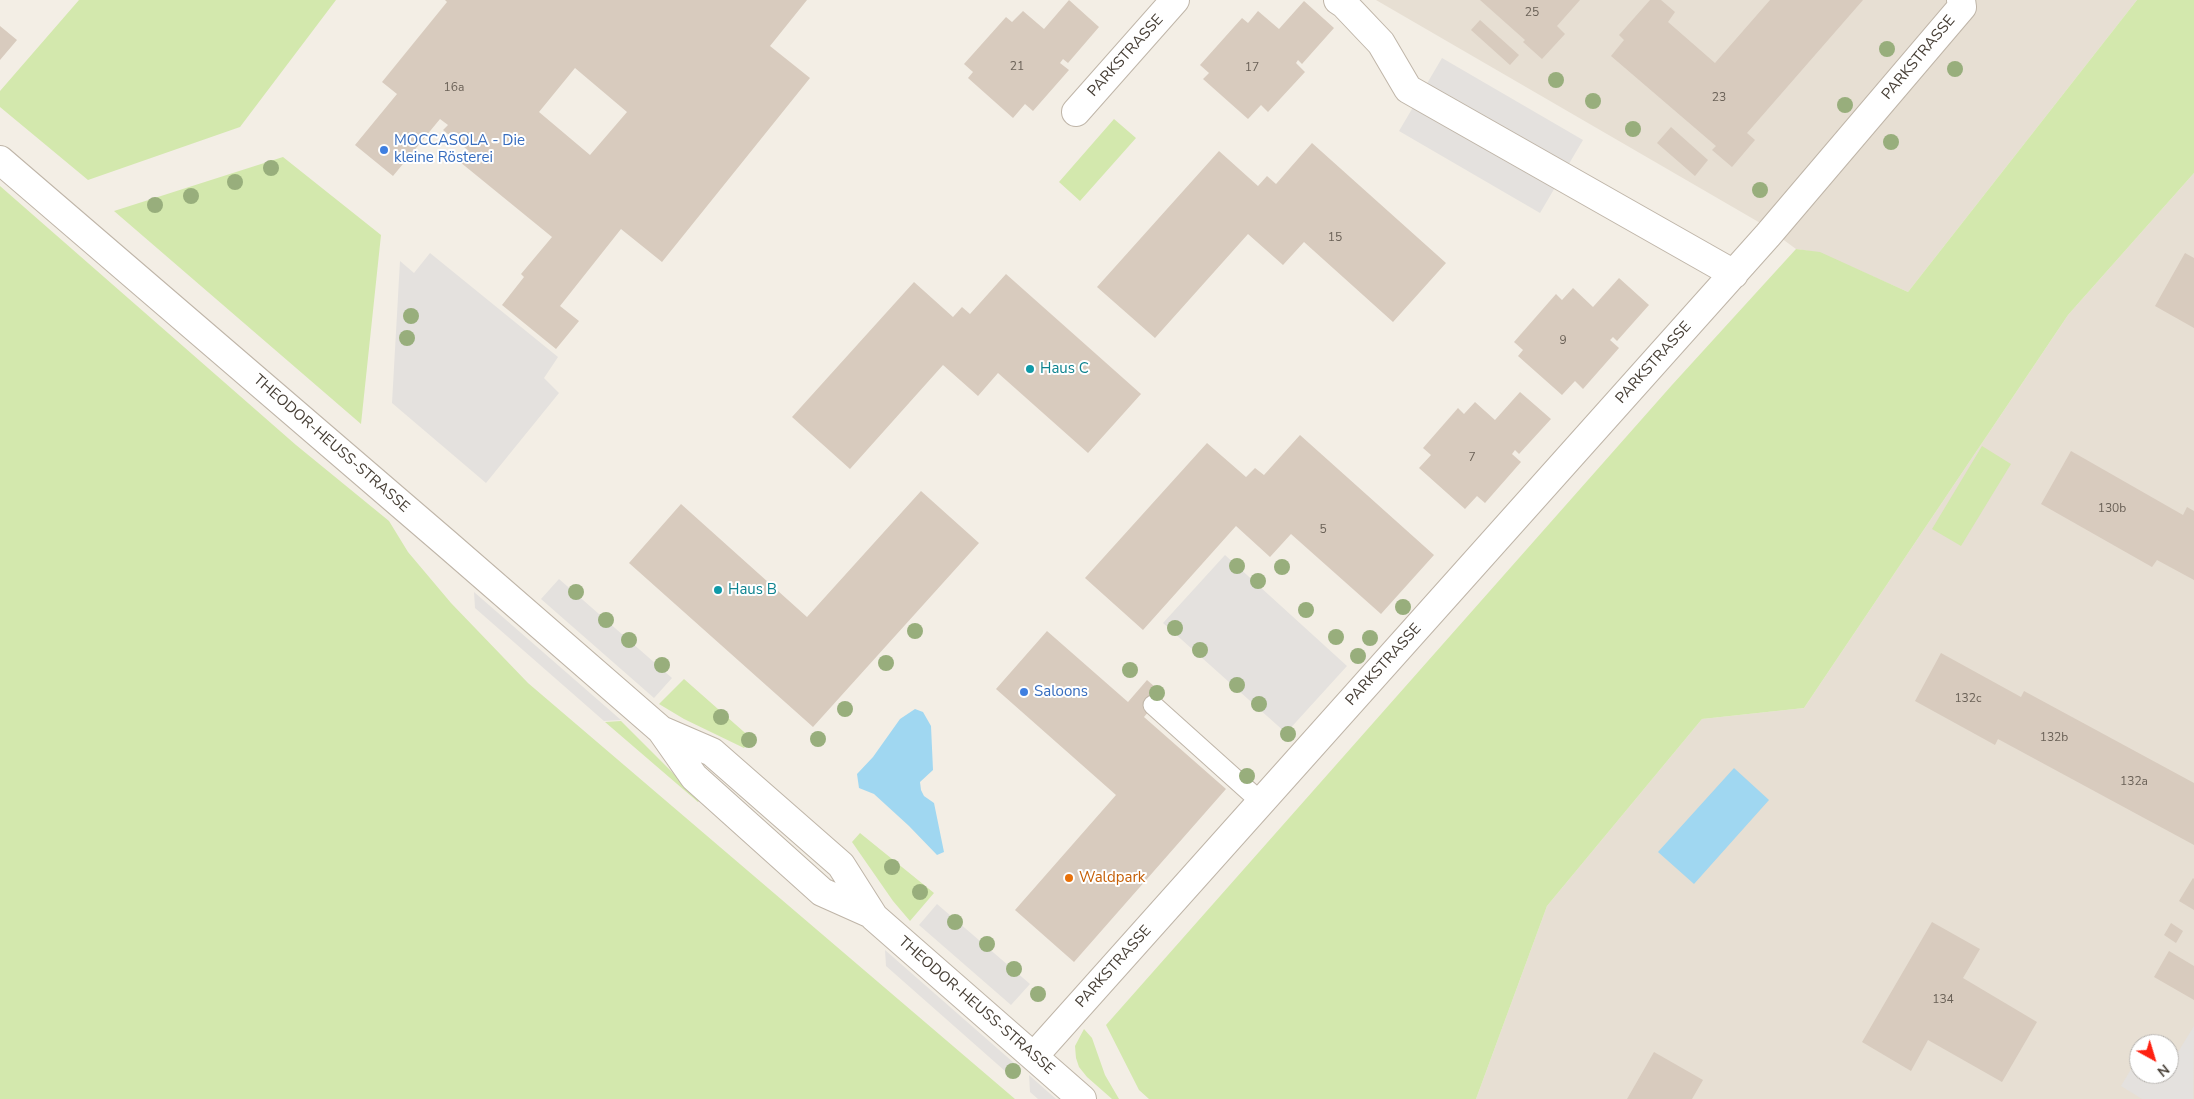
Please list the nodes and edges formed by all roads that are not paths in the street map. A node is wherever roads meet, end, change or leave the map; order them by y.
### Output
1 (1175, 0) edge
2 (1338, 0) edge
3 (1961, 0) edge
4 (1076, 112) dead end
5 (0, 160) edge
6 (1734, 274) junction
7 (1153, 705) dead end
8 (1261, 802) junction
9 (1034, 1056) junction
10 (1082, 1099) edge

1 - 4 street, PARKSTRASSE
2 - 6 street
3 - 6 street, PARKSTRASSE
5 - 9 street, THEODOR-HEUSS-STRASSE
6 - 8 street, PARKSTRASSE
7 - 8 lane
8 - 9 street, PARKSTRASSE
9 - 10 street, THEODOR-HEUSS-STRASSE

